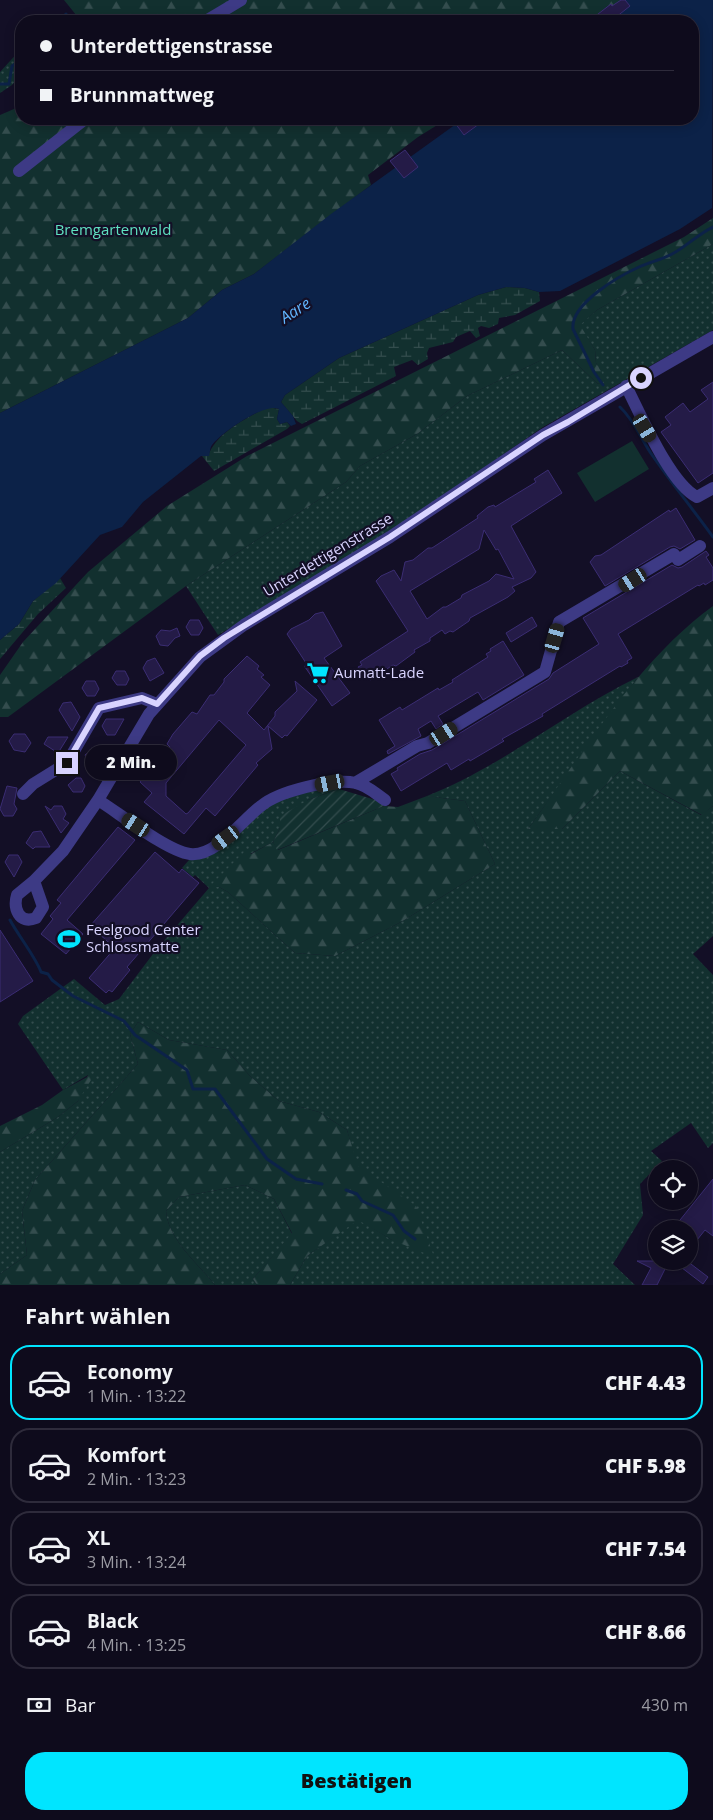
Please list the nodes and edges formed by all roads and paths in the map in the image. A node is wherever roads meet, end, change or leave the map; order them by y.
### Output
1 (241, 0) edge
2 (216, 15) edge
3 (78, 125) edge
4 (20, 171) dead end
5 (713, 337) edge
6 (626, 386) junction
7 (713, 488) edge
8 (700, 546) dead end
9 (157, 704) junction
10 (355, 783) junction
11 (23, 794) dead end
12 (98, 800) junction
13 (385, 800) dead end
14 (34, 881) dead end

1 - 2 street
3 - 4 street
5 - 6 street, Unterdettigenstrasse
6 - 7 street
6 - 9 street, Unterdettigenstrasse
8 - 10 street
9 - 11 street
9 - 12 street, Unterdettigenstrasse
10 - 12 street
10 - 13 street
12 - 14 street, Unterdettigenstrasse

